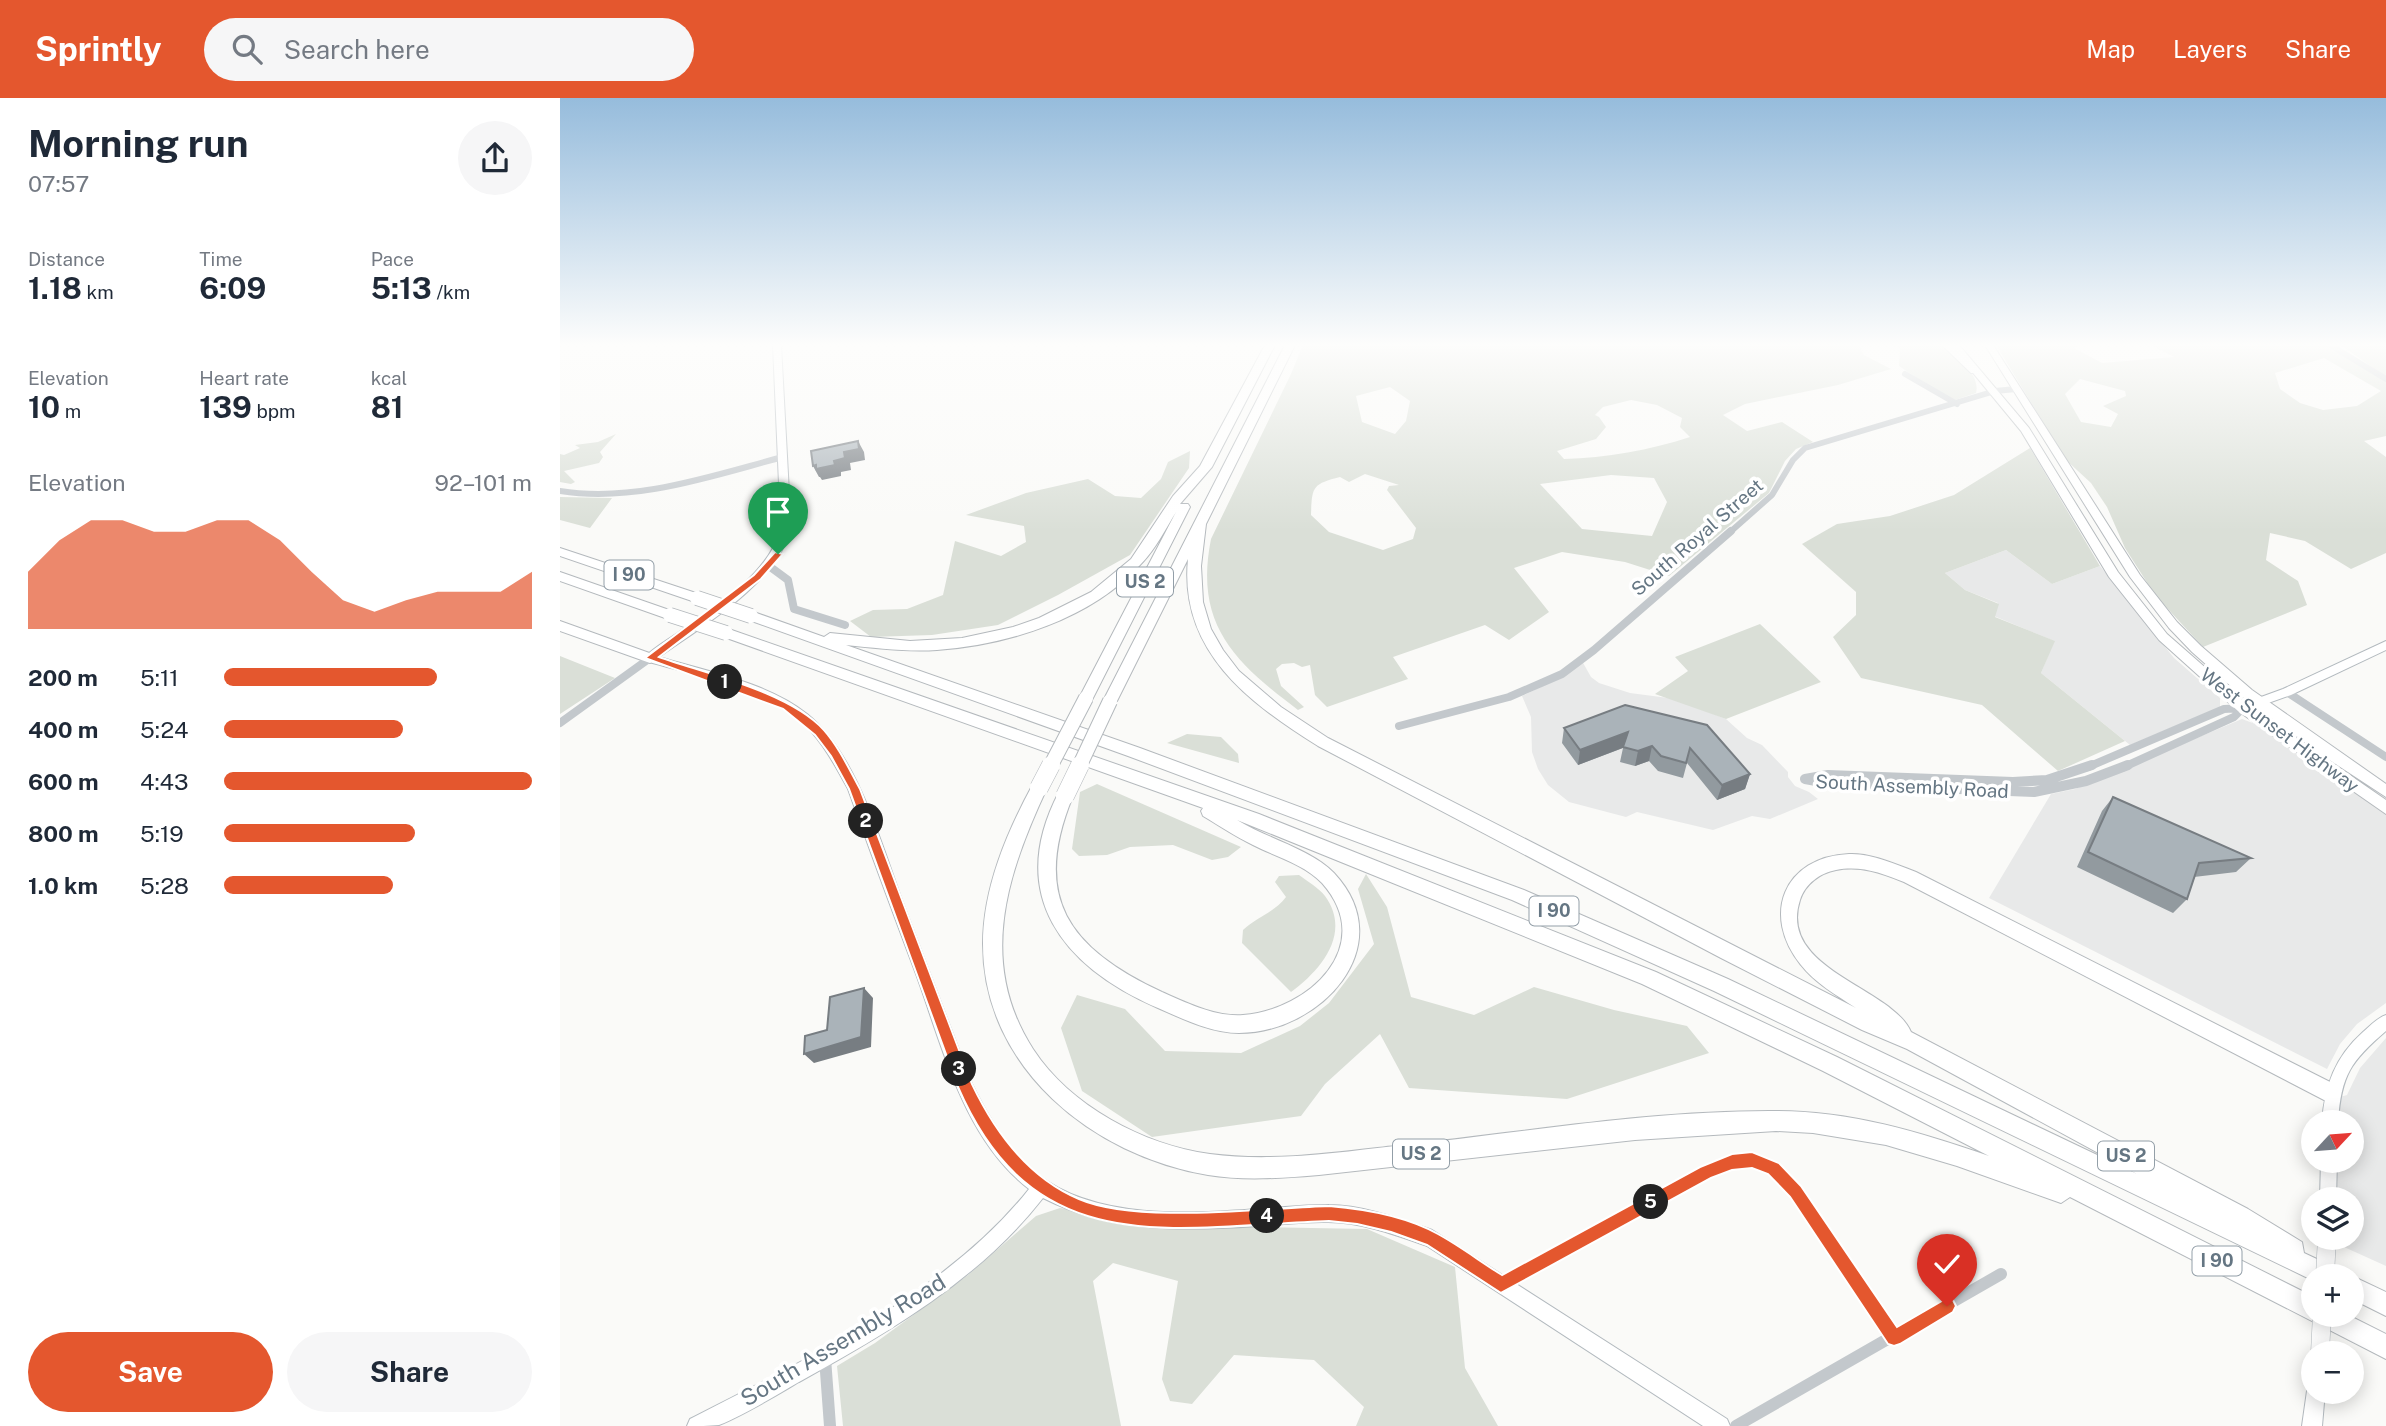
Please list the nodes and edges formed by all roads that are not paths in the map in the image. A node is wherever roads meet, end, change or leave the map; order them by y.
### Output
1 (780, 407) edge
2 (1237, 407) edge
3 (1259, 407) edge
4 (1947, 407) edge
5 (2007, 407) edge
6 (2028, 407) edge
7 (783, 457) junction
8 (1206, 467) junction
9 (560, 491) edge
10 (1200, 524) junction
11 (560, 552) edge
12 (769, 566) junction
13 (560, 576) edge
14 (845, 625) dead end
15 (560, 626) edge
16 (804, 635) junction
17 (2386, 645) edge
18 (650, 658) junction
19 (2287, 692) junction
20 (1086, 698) joint
21 (2260, 702) junction
22 (2243, 708) junction
23 (560, 723) edge
24 (1399, 726) dead end
25 (2386, 757) edge
26 (1038, 788) joint
27 (1177, 791) junction
28 (2386, 791) edge
29 (2386, 808) edge
30 (2386, 1022) edge
31 (1914, 1043) junction
32 (2330, 1093) junction
33 (2330, 1110) edge
34 (1041, 1187) junction
35 (2120, 1212) junction
36 (2301, 1264) edge
37 (2316, 1264) edge
38 (2001, 1274) dead end
39 (1501, 1284) junction
40 (2364, 1293) edge
41 (2301, 1303) edge
42 (2386, 1304) edge
43 (2347, 1327) edge
44 (1894, 1338) junction
45 (2386, 1347) edge
46 (824, 1357) junction
47 (2315, 1404) edge
48 (697, 1426) edge
49 (830, 1426) edge
50 (1720, 1426) edge
51 (1736, 1426) edge
52 (2312, 1426) edge

1 - 7 street
2 - 8 highway, US 2
3 - 10 highway, US 2
4 - 24 street, South Royal Street
5 - 22 main road, West Sunset Highway
6 - 21 main road, West Sunset Highway
7 - 9 street
7 - 12 street
8 - 16 highway
8 - 20 highway, US 2
10 - 27 highway, US 2, bridge
10 - 31 highway, US 2
11 - 16 highway, I 90, bridge
12 - 14 street
12 - 18 street
13 - 27 highway, I 90, bridge
15 - 18 highway
16 - 36 highway, I 90
17 - 19 street, South Assembly Road
18 - 23 street
18 - 34 street
19 - 21 street, South Assembly Road
19 - 25 street
20 - 26 highway, US 2, bridge
21 - 22 street, South Assembly Road
21 - 28 main road, West Sunset Highway
22 - 22 street, South Assembly Road
22 - 29 main road, West Sunset Highway
26 - 35 highway, US 2
27 - 35 highway, I 90
30 - 32 street
31 - 32 highway
31 - 37 highway, US 2
32 - 33 street
34 - 39 street
34 - 46 street, South Assembly Road
35 - 41 highway, I 90
38 - 44 street
39 - 44 street
39 - 50 street
40 - 42 highway
43 - 45 highway
44 - 51 street
46 - 48 street, South Assembly Road
46 - 49 street
47 - 52 street

